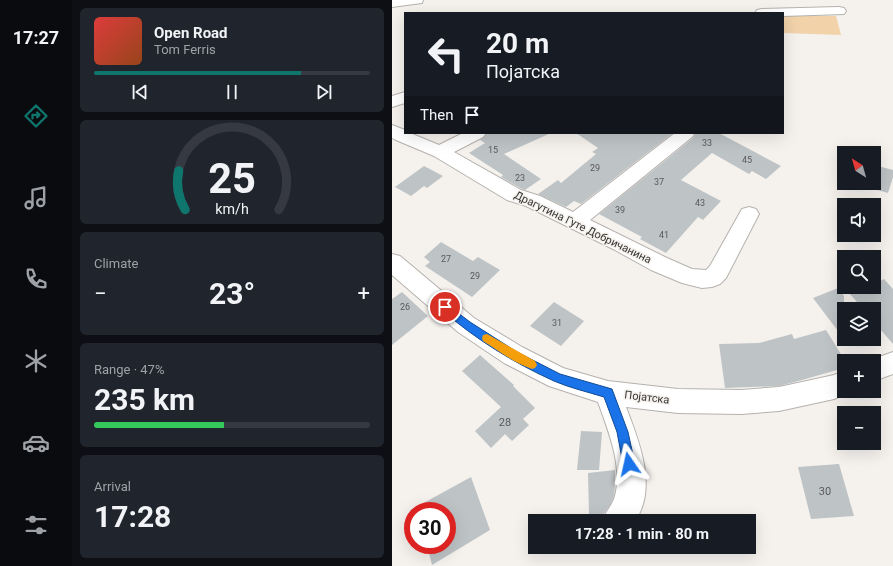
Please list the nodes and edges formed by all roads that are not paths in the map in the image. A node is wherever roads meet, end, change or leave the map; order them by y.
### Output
1 (417, 0) edge
2 (392, 3) edge
3 (839, 11) dead end
4 (784, 12) edge
5 (404, 97) edge
6 (392, 102) edge
7 (392, 130) edge
8 (475, 134) edge
9 (685, 134) edge
10 (440, 152) junction
11 (749, 214) dead end
12 (574, 222) junction
13 (392, 262) edge
14 (893, 363) edge
15 (881, 367) edge
16 (837, 386) edge
17 (608, 393) junction
18 (622, 514) edge

1 - 2 street
3 - 4 street
5 - 6 street
7 - 10 street, Драгутина Гуте Добричанина
8 - 10 street
9 - 12 street
10 - 12 street, Драгутина Гуте Добричанина
11 - 12 street, Драгутина Гуте Добричанина
13 - 17 street, Појатска
14 - 15 street
16 - 17 street, Појатска
17 - 18 street

